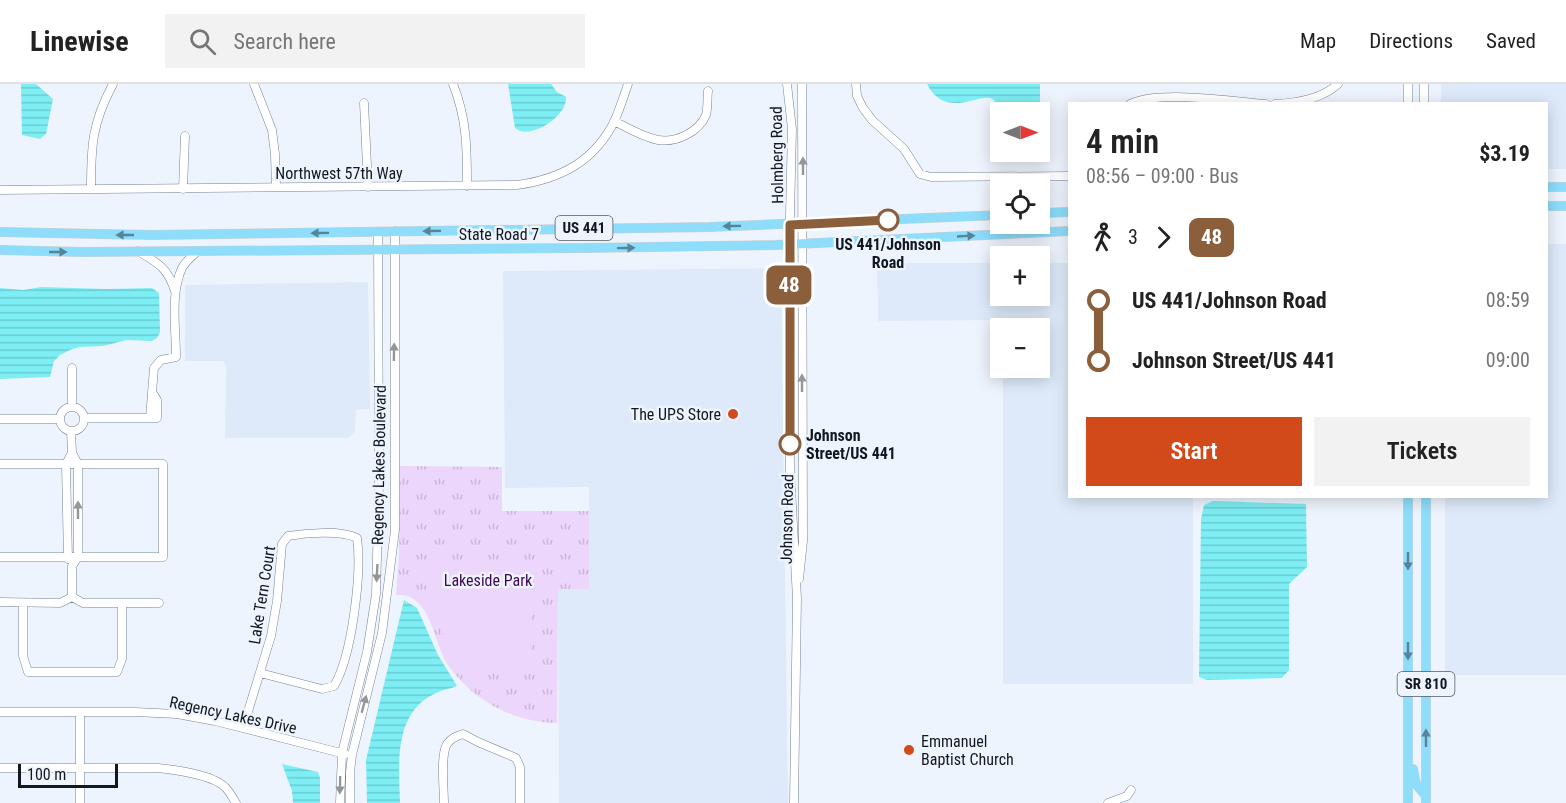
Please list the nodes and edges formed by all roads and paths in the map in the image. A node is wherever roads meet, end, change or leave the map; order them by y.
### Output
1 (113, 84) edge
2 (254, 84) edge
3 (453, 84) edge
4 (628, 84) edge
5 (787, 84) edge
6 (802, 84) edge
7 (856, 84) edge
8 (1338, 84) edge
9 (1408, 84) edge
10 (1424, 84) edge
11 (708, 91) dead end
12 (1134, 102) edge
13 (1238, 102) edge
14 (1296, 102) edge
15 (1408, 102) edge
16 (1424, 102) edge
17 (364, 103) dead end
18 (614, 120) junction
19 (185, 136) dead end
20 (1068, 176) edge
21 (467, 186) junction
22 (276, 187) junction
23 (368, 187) junction
24 (1548, 187) edge
25 (1566, 187) edge
26 (90, 189) junction
27 (183, 189) junction
28 (0, 190) edge
29 (1566, 206) edge
30 (1548, 207) edge
31 (1068, 212) edge
32 (1050, 213) edge
33 (990, 215) edge
34 (803, 224) junction
35 (790, 225) junction
36 (395, 231) junction
37 (1068, 231) edge
38 (378, 232) junction
39 (3, 233) edge
40 (802, 243) junction
41 (790, 244) junction
42 (0, 250) edge
43 (379, 250) junction
44 (395, 250) junction
45 (137, 251) junction
46 (198, 251) junction
47 (176, 292) junction
48 (72, 368) dead end
49 (72, 406) junction
50 (84, 418) junction
51 (0, 419) edge
52 (60, 419) junction
53 (72, 431) junction
54 (72, 453) junction
55 (0, 464) edge
56 (66, 464) junction
57 (78, 464) junction
58 (790, 489) junction
59 (1408, 498) edge
60 (1419, 498) edge
61 (1426, 498) edge
62 (1426, 522) junction
63 (803, 541) junction
64 (0, 557) edge
65 (66, 557) junction
66 (78, 557) junction
67 (72, 566) junction
68 (72, 597) junction
69 (797, 598) junction
70 (0, 602) edge
71 (23, 603) junction
72 (122, 603) junction
73 (159, 603) dead end
74 (260, 674) junction
75 (0, 712) edge
76 (80, 712) junction
77 (243, 728) junction
78 (1408, 734) junction
79 (342, 753) junction
80 (352, 755) junction
81 (0, 768) edge
82 (80, 768) junction
83 (1131, 790) dead end
84 (1426, 800) edge
85 (80, 803) edge
86 (236, 803) edge
87 (340, 803) edge
88 (350, 803) edge
89 (444, 803) edge
90 (520, 803) edge
91 (794, 803) edge
92 (1108, 803) edge
93 (1410, 803) edge

1 - 26 street
2 - 22 street
3 - 21 street
4 - 18 street, Northwest 57th Way
5 - 35 street, Holmberg Road
34 -> 6 street, Holmberg Road
7 - 20 street
8 - 14 street
9 - 15 street
10 - 16 street
11 - 18 street
12 - 13 street
17 - 23 street
18 - 21 street, Northwest 57th Way
19 - 27 street
21 - 23 street, Northwest 57th Way
22 - 23 street, Northwest 57th Way
22 - 27 street, Northwest 57th Way
24 - 25 main road
26 - 27 street, Northwest 57th Way
26 - 28 street, Northwest 57th Way
29 - 30 main road
31 - 32 main road
33 - 34 main road, State Road 7 / US 441
34 - 35 main road, State Road 7 / US 441
34 - 40 street, Johnson Road
35 -> 36 main road, State Road 7 / US 441
35 - 41 street, Johnson Road
36 - 38 main road, State Road 7 / US 441
36 - 44 street, Regency Lakes Boulevard
40 -> 37 main road, State Road 7 / US 441
38 -> 39 main road, State Road 7 / US 441
38 - 43 street, Regency Lakes Boulevard
40 - 41 main road, State Road 7 / US 441
63 -> 40 street, Johnson Road
44 -> 41 main road, State Road 7 / US 441
41 - 58 street, Johnson Road
42 -> 45 main road, State Road 7 / US 441
43 - 44 main road, State Road 7 / US 441
43 - 46 main road, State Road 7 / US 441
43 -> 79 street, Regency Lakes Boulevard
80 -> 44 street, Regency Lakes Boulevard
45 - 46 main road, State Road 7 / US 441
45 - 47 street
46 - 47 street
47 - 50 street
48 - 49 street
49 - 50 street
49 - 52 street
50 - 53 street
51 - 52 street
52 - 53 street
53 - 54 street
54 - 56 street
54 - 57 street
55 - 56 street
56 - 57 street
56 - 65 street
66 -> 57 street
57 - 66 street
58 - 63 street
58 - 69 street, Johnson Road
59 -> 78 main road, SR 810
60 - 62 main road
61 - 62 main road, SR 810
84 -> 62 main road, SR 810
63 - 69 street, Johnson Road
64 - 65 street
65 - 66 street
65 - 67 street
66 - 67 street
67 - 68 street
68 - 71 street
68 - 72 street
69 - 91 street, Johnson Road
70 - 71 street
71 - 72 street
72 - 73 street
74 - 74 street, Lake Tern Court
74 - 77 street, Lake Tern Court
75 - 76 street, Regency Lakes Drive
76 - 77 street, Regency Lakes Drive
76 - 82 street
77 - 79 street, Regency Lakes Drive
78 - 84 main road
78 - 93 main road, SR 810
79 - 80 street, Regency Lakes Drive
79 -> 87 street, Regency Lakes Boulevard
80 - 88 street, Regency Lakes Boulevard
81 - 82 street
82 - 85 street
82 - 86 street
83 - 92 street
89 - 90 street

